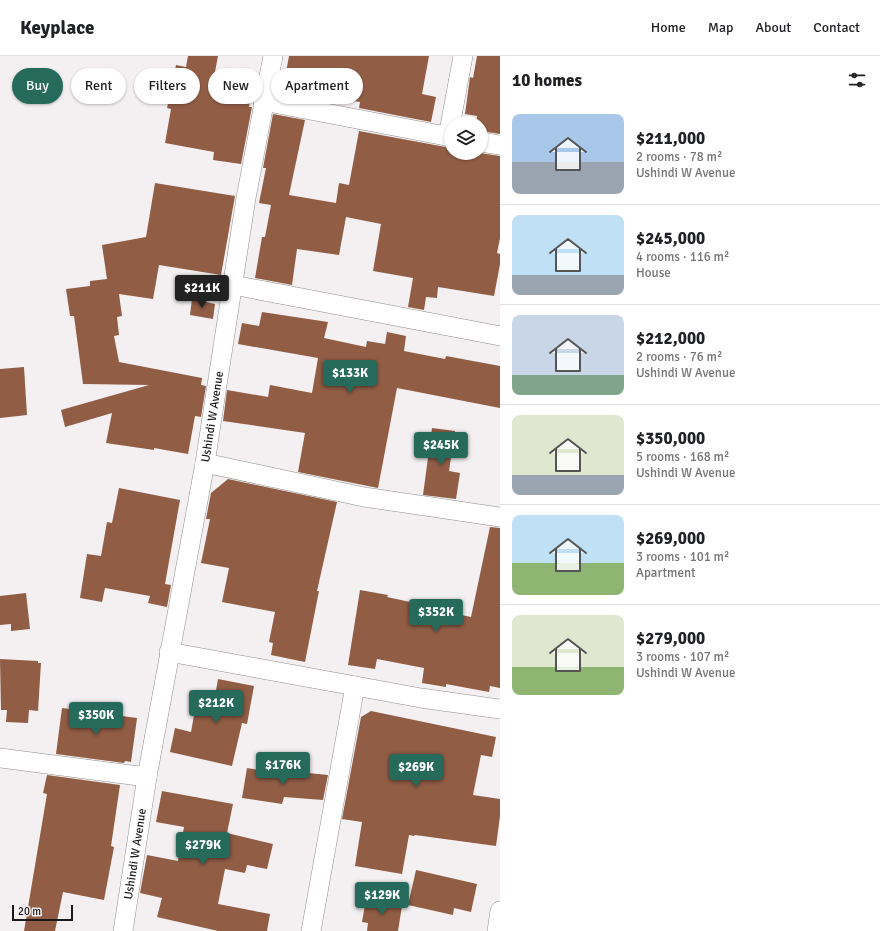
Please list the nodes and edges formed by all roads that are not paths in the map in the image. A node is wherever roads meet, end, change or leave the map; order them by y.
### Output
1 (273, 56) edge
2 (463, 56) edge
3 (263, 101) joint
4 (262, 104) edge
5 (453, 116) edge
6 (444, 136) edge
7 (488, 143) edge
8 (500, 145) edge
9 (233, 285) junction
10 (500, 336) edge
11 (205, 463) junction
12 (500, 517) edge
13 (169, 652) junction
14 (355, 686) junction
15 (500, 709) edge
16 (0, 758) edge
17 (147, 777) junction
18 (500, 911) edge
19 (123, 931) edge
20 (310, 931) edge
21 (497, 931) edge

1 - 3 street, Ushindi W Avenue
2 - 5 street
3 - 6 street
4 - 9 street, Ushindi W Avenue
7 - 8 street
9 - 10 street
9 - 11 street, Ushindi W Avenue
11 - 12 street
11 - 13 street, Ushindi W Avenue
13 - 14 street
13 - 17 street, Ushindi W Avenue
14 - 15 street
14 - 20 street
16 - 17 street
17 - 19 street, Ushindi W Avenue
18 - 21 street

